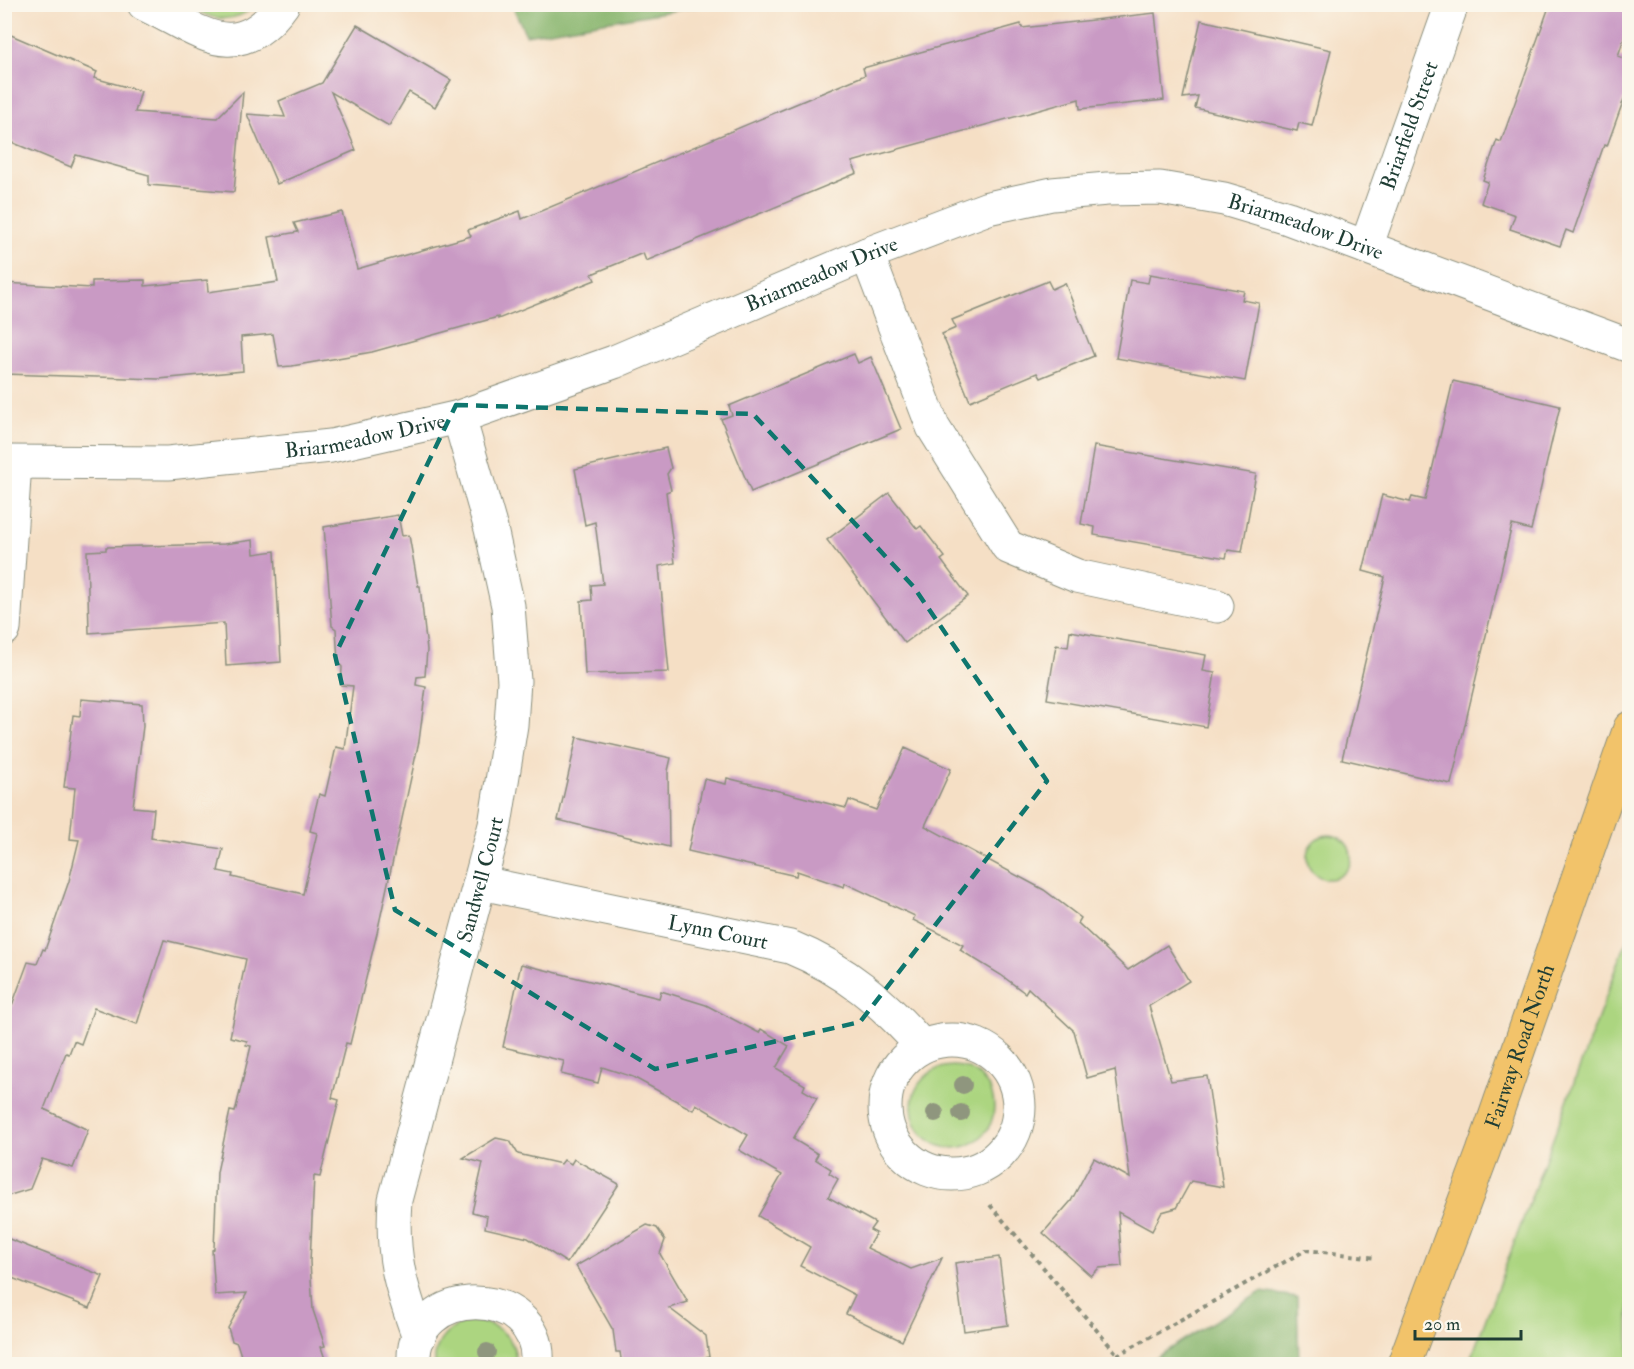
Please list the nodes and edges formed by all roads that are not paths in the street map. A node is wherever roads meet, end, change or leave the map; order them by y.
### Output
1 (144, 4) edge
2 (283, 4) edge
3 (1452, 4) edge
4 (173, 12) edge
5 (1366, 247) junction
6 (867, 254) junction
7 (1629, 346) edge
8 (459, 417) junction
9 (10, 462) edge
10 (1217, 606) dead end
11 (4, 628) edge
12 (1629, 728) edge
13 (481, 883) junction
14 (922, 1046) junction
15 (417, 1351) edge
16 (537, 1365) edge
17 (1404, 1365) edge

1 - 4 street
2 - 4 street
3 - 5 street, Briarfield Street
5 - 6 street, Briarmeadow Drive
5 - 7 street, Briarmeadow Drive
6 - 8 street, Briarmeadow Drive
6 - 10 street
8 - 9 street, Briarmeadow Drive
8 - 13 street, Sandwell Court
9 - 11 street
12 - 17 main road, Fairway Road North
13 - 14 street, Lynn Court
13 - 15 street, Sandwell Court
14 - 14 street
15 - 16 street, Sandwell Court

